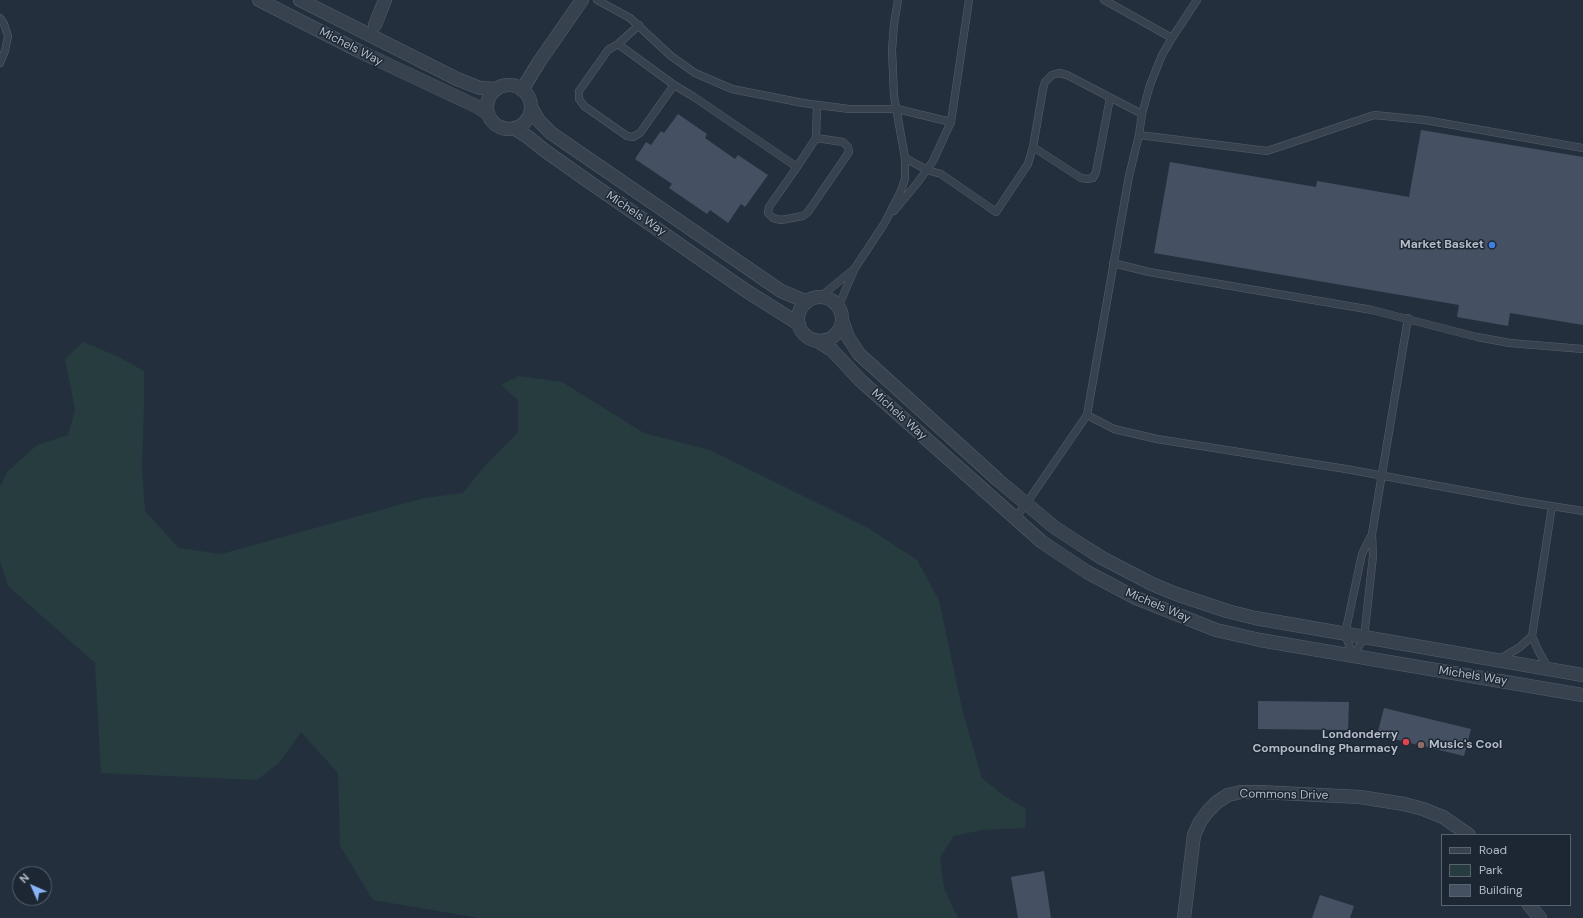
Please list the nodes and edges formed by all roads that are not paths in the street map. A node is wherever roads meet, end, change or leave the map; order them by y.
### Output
1 (259, 0) edge
2 (300, 0) edge
3 (385, 0) edge
4 (582, 0) edge
5 (597, 0) edge
6 (898, 0) edge
7 (969, 0) edge
8 (1104, 0) edge
9 (1197, 0) edge
10 (0, 18) edge
11 (375, 25) dead end
12 (639, 25) junction
13 (1172, 38) junction
14 (618, 44) junction
15 (0, 63) edge
16 (674, 85) junction
17 (497, 89) junction
18 (522, 90) junction
19 (1110, 98) junction
20 (817, 105) junction
21 (531, 107) junction
22 (897, 109) junction
23 (487, 113) junction
24 (1142, 114) junction
25 (951, 122) junction
26 (515, 129) junction
27 (1139, 135) junction
28 (816, 138) junction
29 (1033, 147) junction
30 (1583, 148) edge
31 (905, 158) junction
32 (797, 167) junction
33 (927, 170) junction
34 (884, 224) junction
35 (1113, 263) junction
36 (855, 268) junction
37 (820, 297) junction
38 (807, 302) junction
39 (838, 307) junction
40 (1408, 318) junction
41 (842, 320) junction
42 (799, 324) junction
43 (816, 340) junction
44 (1583, 349) edge
45 (1087, 415) junction
46 (1382, 476) junction
47 (1026, 504) junction
48 (1552, 506) junction
49 (1583, 511) edge
50 (1015, 518) junction
51 (1372, 534) junction
52 (1345, 634) junction
53 (1532, 636) junction
54 (1364, 638) junction
55 (1353, 656) junction
56 (1499, 660) junction
57 (1548, 668) junction
58 (1583, 675) edge
59 (1583, 695) edge
60 (1468, 834) edge
61 (1531, 906) edge
62 (1184, 918) edge
63 (1540, 918) edge

1 - 23 street, Michels Way
2 - 17 street, Michels Way
3 - 11 street
4 - 18 street
5 - 12 lane
6 - 22 lane
7 - 25 lane
8 - 13 lane
9 - 13 lane
10 - 15 lane
12 - 14 lane
12 - 20 lane
13 - 24 lane
14 - 16 lane
14 - 16 lane
16 - 32 lane
17 - 18 street
17 - 23 street
18 - 21 street
19 - 24 lane
19 - 29 lane
19 - 29 lane
20 - 22 lane
20 - 28 lane
21 - 26 street
21 - 38 street, Michels Way
22 - 25 lane
22 - 31 lane
23 - 26 street
24 - 27 lane
25 - 33 lane
26 - 42 street, Michels Way
27 - 30 lane
27 - 35 lane
28 - 32 lane
28 - 32 lane
29 - 33 lane
31 - 33 lane
31 - 34 lane
33 - 34 lane
34 - 36 lane
35 - 40 lane
35 - 45 lane
36 - 37 lane
36 - 39 lane
37 - 38 street
37 - 39 street
38 - 42 street
39 - 41 street
40 - 44 lane
40 - 46 lane
41 - 43 street
41 - 47 street, Michels Way
42 - 43 street
43 - 50 street, Michels Way
45 - 46 lane
45 - 47 lane
46 - 48 lane
46 - 51 lane
47 - 50 lane
47 - 52 street, Michels Way
48 - 49 lane
48 - 53 lane
50 - 55 street, Michels Way
51 - 52 lane
51 - 54 lane
52 - 54 street, Michels Way
52 - 55 lane
53 - 56 lane
53 - 57 lane
54 - 55 lane
54 - 56 street, Michels Way
55 - 59 street, Michels Way
56 - 57 street, Michels Way
57 - 58 street, Michels Way
60 - 62 street, Commons Drive
61 - 63 street

